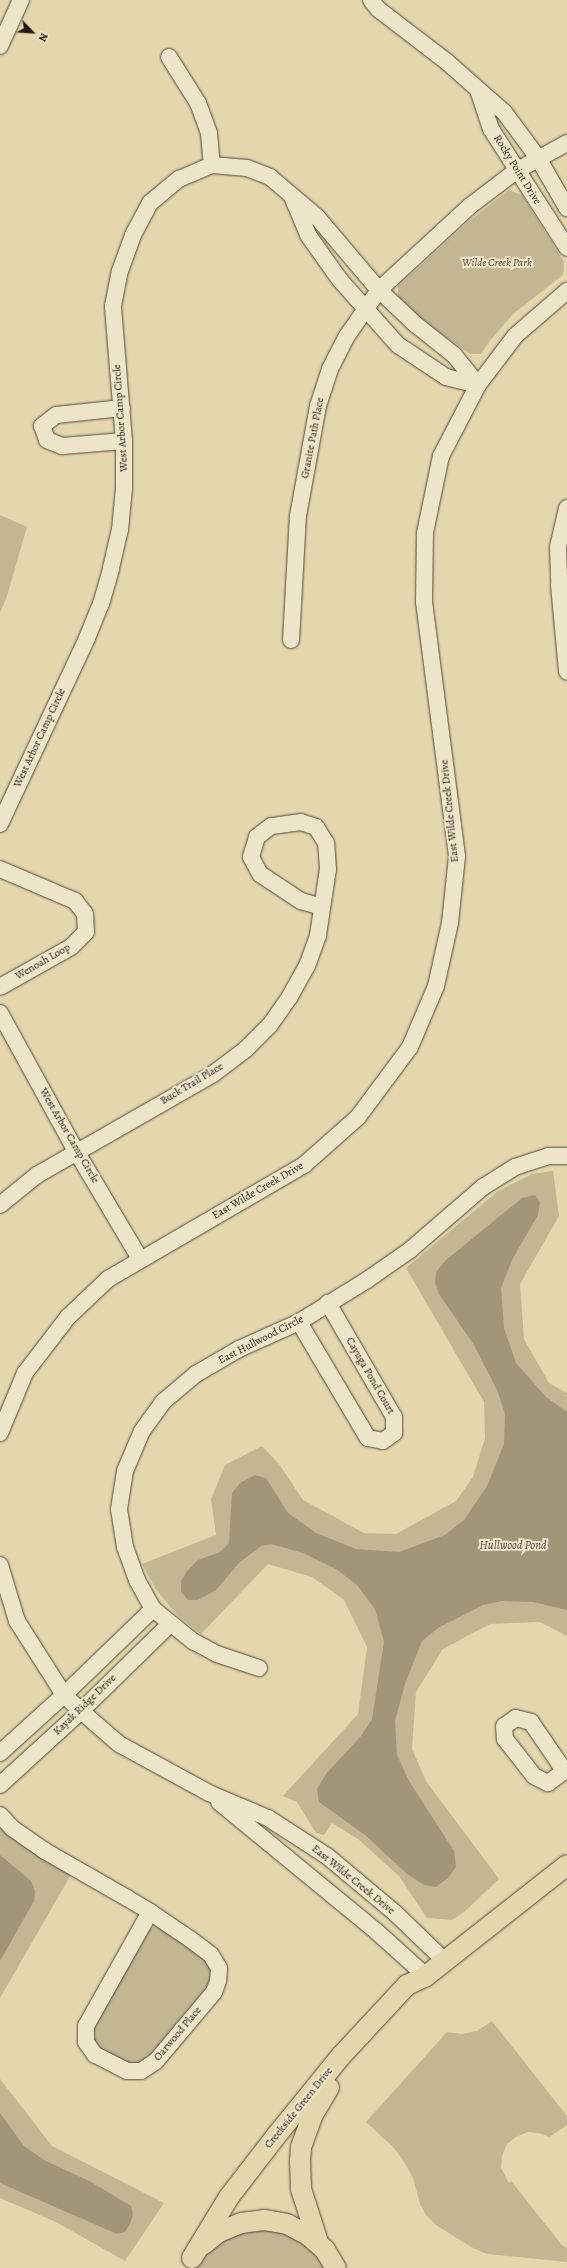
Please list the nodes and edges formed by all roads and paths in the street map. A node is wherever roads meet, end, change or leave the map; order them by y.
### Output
1 (21, 0) edge
2 (370, 0) edge
3 (0, 46) edge
4 (169, 57) dead end
5 (477, 88) junction
6 (567, 143) edge
7 (538, 158) junction
8 (212, 165) junction
9 (516, 171) junction
10 (291, 194) junction
11 (567, 208) edge
12 (567, 248) edge
13 (379, 290) junction
14 (567, 291) edge
15 (366, 309) junction
16 (478, 385) junction
17 (122, 408) junction
18 (124, 441) junction
19 (567, 508) edge
20 (563, 585) edge
21 (290, 640) dead end
22 (567, 672) edge
23 (0, 824) edge
24 (0, 869) edge
25 (322, 907) junction
26 (0, 987) edge
27 (0, 1013) edge
28 (76, 1151) junction
29 (567, 1156) edge
30 (0, 1205) edge
31 (140, 1259) junction
32 (328, 1303) junction
33 (299, 1322) junction
34 (0, 1434) edge
35 (0, 1565) edge
36 (153, 1609) junction
37 (170, 1624) junction
38 (259, 1668) dead end
39 (64, 1695) junction
40 (81, 1711) junction
41 (0, 1753) edge
42 (565, 1770) edge
43 (0, 1785) edge
44 (209, 1794) junction
45 (0, 1815) edge
46 (567, 1865) edge
47 (150, 1912) junction
48 (445, 1961) junction
49 (426, 1976) junction
50 (318, 2242) junction
51 (190, 2263) edge
52 (336, 2268) edge

1 - 3 street
2 - 5 street, Rocky Point Drive
4 - 8 street
5 - 7 street, Rocky Point Drive
5 - 9 street, Rocky Point Drive
6 - 7 street, Granite Path Place
7 - 9 street, Granite Path Place
7 - 11 street, Rocky Point Drive
8 - 10 street, West Arbor Camp Circle
8 - 17 street, West Arbor Camp Circle
9 - 12 street, Rocky Point Drive
9 - 13 street, Granite Path Place
10 - 13 street, West Arbor Camp Circle
10 - 15 street, West Arbor Camp Circle
13 - 15 street, Granite Path Place
13 - 16 street, West Arbor Camp Circle
14 - 16 street, East Wilde Creek Drive
15 - 16 street, West Arbor Camp Circle
15 - 21 street, Granite Path Place
16 - 31 street, East Wilde Creek Drive
17 - 18 street, West Arbor Camp Circle
17 - 18 street
18 - 23 street, West Arbor Camp Circle
19 - 20 street
20 - 22 street
24 - 26 street, Wenoah Loop
25 - 25 street, Buck Trail Place
25 - 28 street, Buck Trail Place
27 - 28 street, West Arbor Camp Circle
28 - 30 street, Buck Trail Place
28 - 31 street, West Arbor Camp Circle
29 - 32 street, East Hullwood Circle
31 - 34 street, East Wilde Creek Drive
32 - 33 street, East Hullwood Circle
32 - 33 street, Cayuga Pond Court
33 - 36 street, East Hullwood Circle
35 - 39 street, East Wilde Creek Drive
36 - 37 street, East Hullwood Circle
36 - 39 street, Kayak Ridge Drive
37 - 38 street, East Hullwood Circle
37 - 40 street, Kayak Ridge Drive
39 - 40 street, East Wilde Creek Drive
39 - 41 street, Kayak Ridge Drive
40 - 43 street, Kayak Ridge Drive
40 - 44 street, East Wilde Creek Drive
42 - 42 street
44 - 48 street, East Wilde Creek Drive
44 - 49 street, East Wilde Creek Drive
45 - 47 street, Oarwood Place
46 - 48 main road, Creekside Green Drive
47 - 47 street, Oarwood Place
48 - 49 main road, Creekside Green Drive
49 - 50 main road, Creekside Green Drive
49 - 51 main road, Creekside Green Drive
50 - 51 main road
50 - 52 main road

